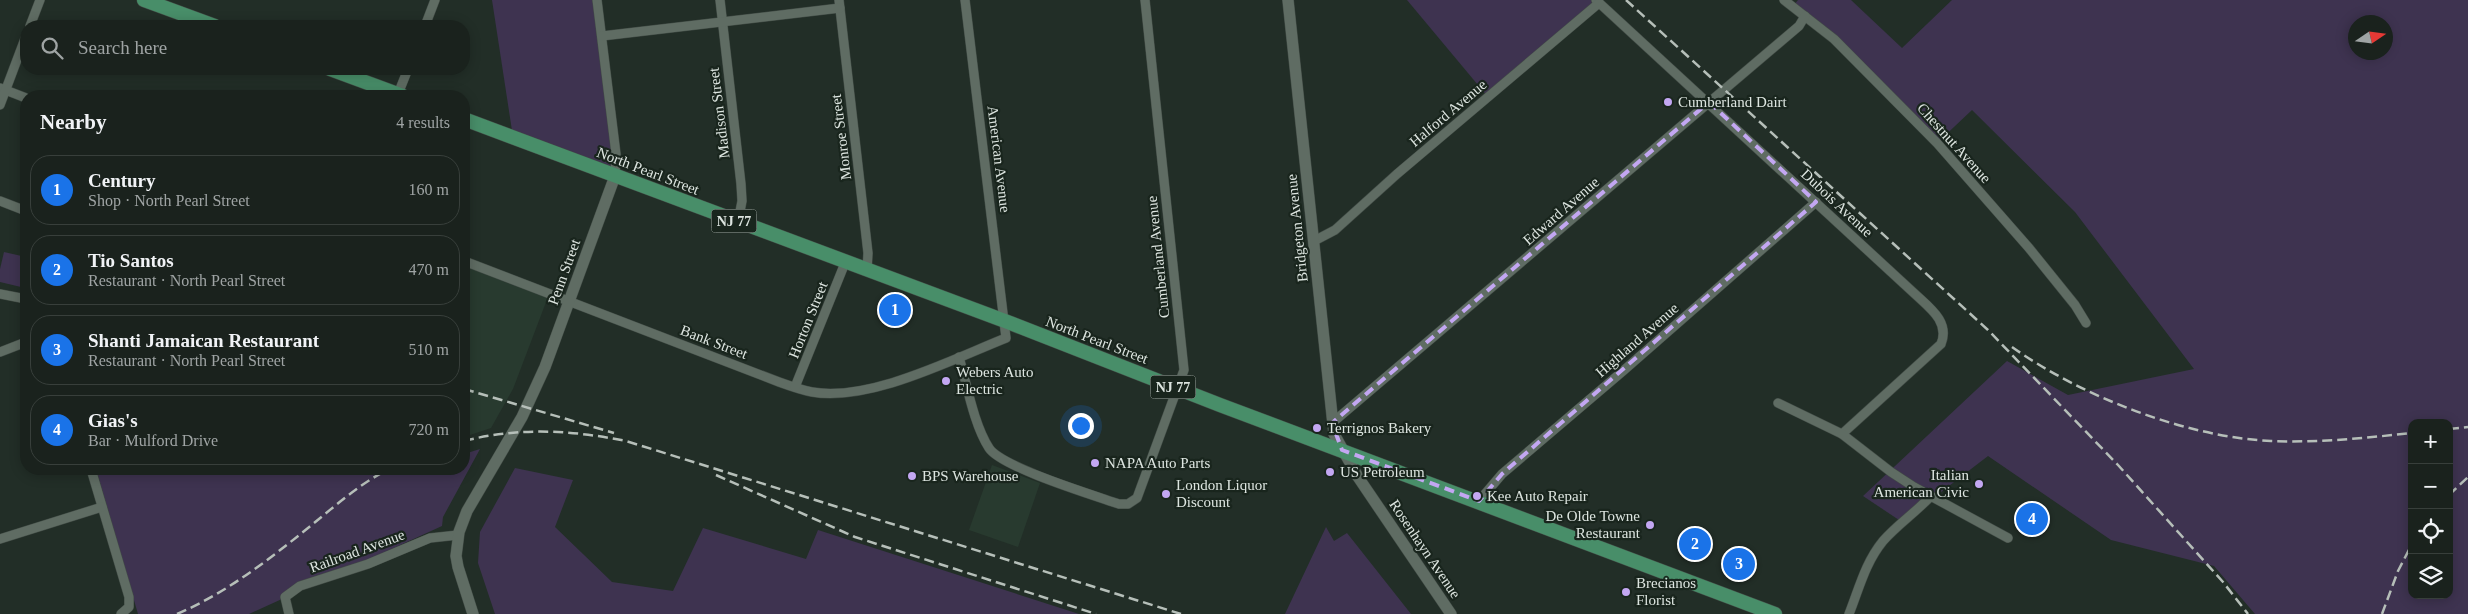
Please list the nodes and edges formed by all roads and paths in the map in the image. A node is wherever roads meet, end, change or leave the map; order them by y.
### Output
1 (40, 0) edge
2 (144, 0) edge
3 (435, 0) edge
4 (598, 0) edge
5 (720, 0) edge
6 (965, 0) edge
7 (1145, 0) edge
8 (1288, 0) edge
9 (1784, 0) edge
10 (1598, 2) edge
11 (840, 4) edge
12 (1805, 16) junction
13 (32, 20) edge
14 (199, 20) edge
15 (427, 20) edge
16 (722, 22) junction
17 (602, 36) junction
18 (20, 50) edge
19 (346, 75) edge
20 (406, 75) edge
21 (3, 89) edge
22 (387, 90) edge
23 (402, 90) edge
24 (20, 96) edge
25 (1709, 102) junction
26 (0, 105) edge
27 (470, 121) edge
28 (615, 176) junction
29 (0, 201) edge
30 (1816, 202) junction
31 (20, 209) edge
32 (738, 222) junction
33 (1314, 241) junction
34 (845, 262) junction
35 (470, 264) edge
36 (867, 271) junction
37 (0, 294) edge
38 (20, 298) edge
39 (569, 302) junction
40 (1005, 322) junction
41 (2086, 323) dead end
42 (20, 344) edge
43 (0, 352) edge
44 (959, 357) junction
45 (795, 387) junction
46 (1178, 389) junction
47 (1778, 403) dead end
48 (1332, 423) junction
49 (1842, 434) junction
50 (1342, 450) junction
51 (93, 475) edge
52 (1931, 496) junction
53 (1479, 501) junction
54 (102, 507) junction
55 (458, 535) junction
56 (2008, 538) dead end
57 (0, 540) edge
58 (125, 611) edge
59 (289, 614) edge
60 (473, 614) edge
61 (1451, 614) edge
62 (1775, 614) edge
63 (1849, 614) edge

1 - 13 street
2 - 14 main road
3 - 15 street
4 - 17 street, Penn Street
5 - 16 street, Madison Street
6 - 40 street, American Avenue
7 - 46 street, Cumberland Avenue
8 - 33 street, Bridgeton Avenue
9 - 12 street, Chestnut Avenue
10 - 25 street, Dubois Avenue
10 - 33 street, Halford Avenue
11 - 16 street
11 - 36 street, Monroe Street
12 - 25 street, Edward Avenue
12 - 41 street, Chestnut Avenue
16 - 17 street
16 - 32 street, Madison Street
17 - 28 street, Penn Street
18 - 21 street
19 - 22 main road
20 - 23 street
21 - 24 street
21 - 26 street
25 - 30 street, Dubois Avenue
25 - 48 street, Edward Avenue
27 - 28 main road, North Pearl Street / NJ 77
28 - 32 main road, North Pearl Street / NJ 77
28 - 39 street, Penn Street
29 - 31 street
30 - 49 street, Dubois Avenue
30 - 53 street, Highland Avenue
32 - 34 main road, North Pearl Street / NJ 77
33 - 48 street, Bridgeton Avenue
34 - 36 main road, North Pearl Street / NJ 77
34 - 45 street, Horton Street
35 - 39 street, Bank Street
36 - 40 main road, North Pearl Street / NJ 77
37 - 38 street
39 - 45 street, Bank Street
39 - 55 street, Penn Street
40 - 44 street, Bank Street
40 - 46 main road, North Pearl Street / NJ 77
42 - 43 street
44 - 45 street, Bank Street
44 - 46 street, Cumberland Avenue
46 - 50 main road, North Pearl Street / NJ 77
47 - 49 street
48 - 50 street, Bridgeton Avenue
49 - 52 street
50 - 53 main road, North Pearl Street / NJ 77
50 - 61 street, Rosenhayn Avenue
51 - 54 street
52 - 56 street
52 - 63 street
53 - 62 main road, North Pearl Street / NJ 77
54 - 57 street
54 - 58 street
55 - 59 street, Railroad Avenue
55 - 60 street

